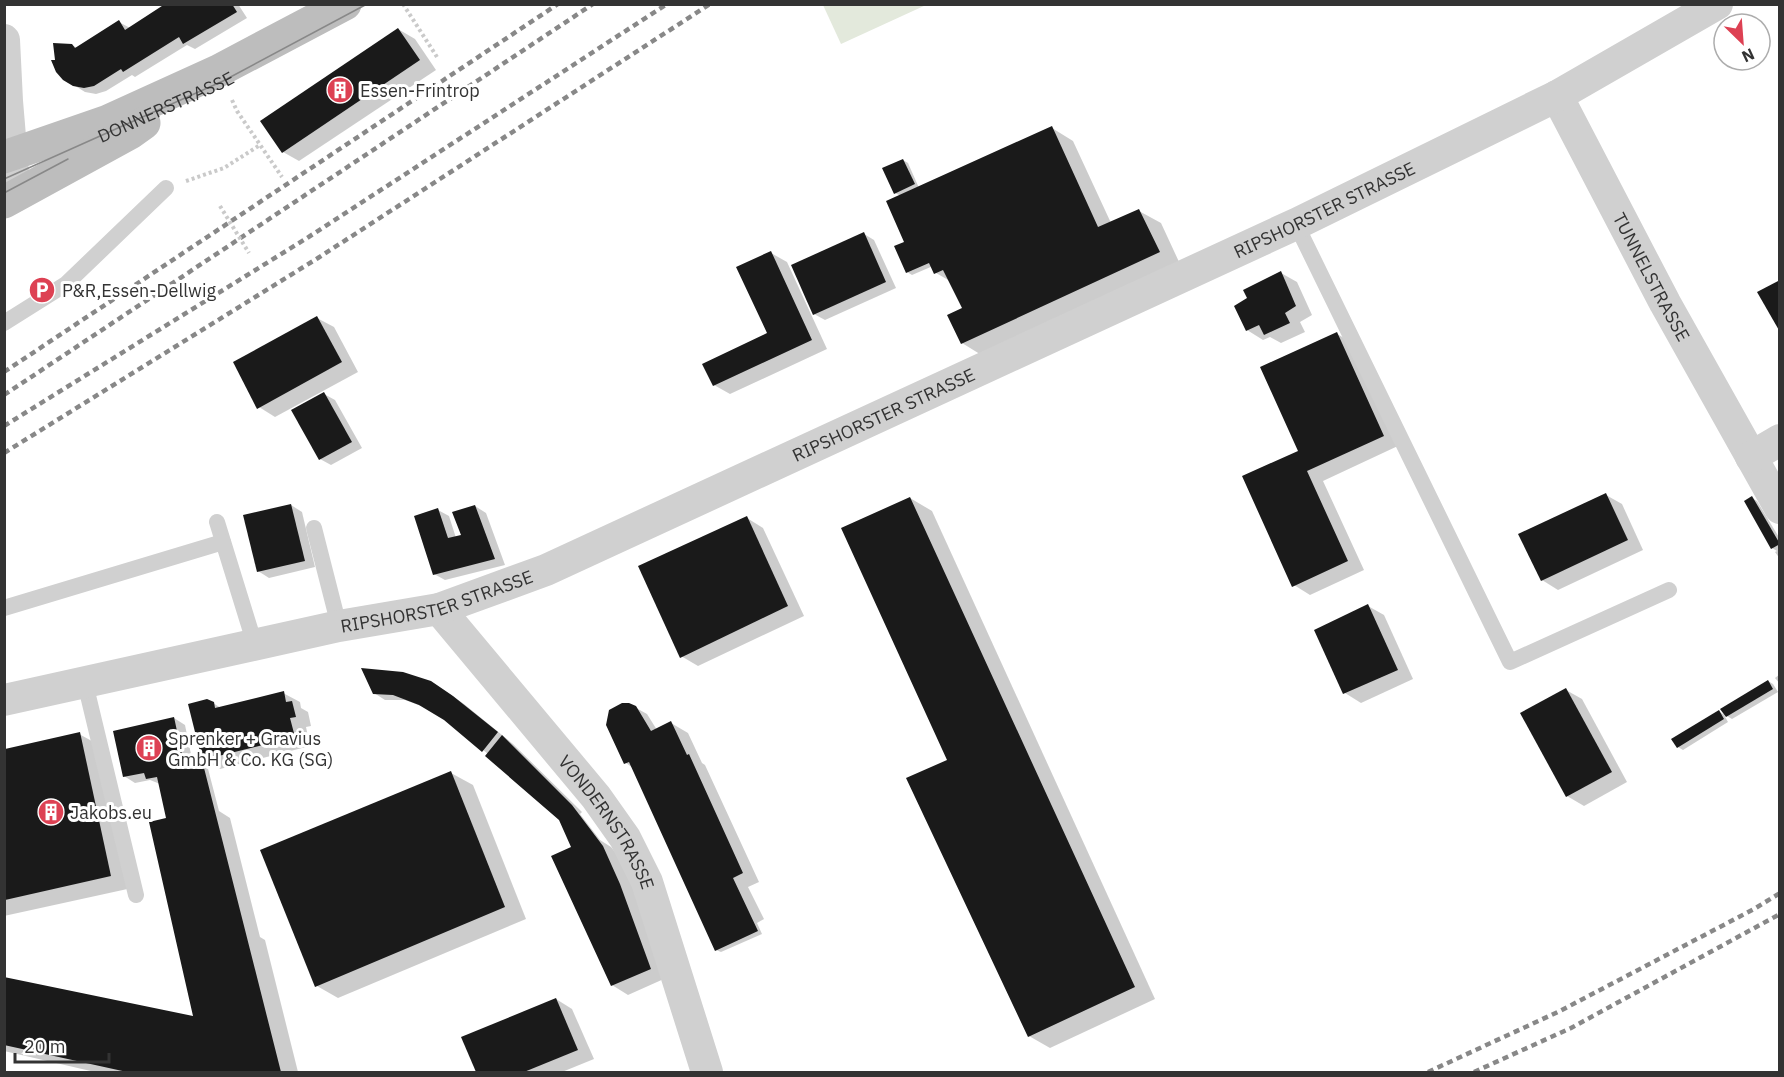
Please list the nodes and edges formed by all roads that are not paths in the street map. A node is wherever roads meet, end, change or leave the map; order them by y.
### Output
1 (345, 4) edge
2 (1717, 4) edge
3 (4, 40) edge
4 (5, 87) edge
5 (1557, 96) junction
6 (9, 179) edge
7 (166, 188) road end
8 (1296, 224) junction
9 (4, 323) edge
10 (1779, 440) edge
11 (1751, 457) junction
12 (1777, 499) edge
13 (217, 522) dead end
14 (315, 528) dead end
15 (223, 542) junction
16 (1669, 590) dead end
17 (4, 608) edge
18 (439, 609) junction
19 (339, 626) junction
20 (255, 645) junction
21 (85, 683) junction
22 (4, 700) edge
23 (136, 895) dead end
24 (707, 1072) edge

1 - 6 main road, DONNERSTRASSE
2 - 5 street, RIPSHORSTER STRASSE
3 - 4 street
4 - 6 street
5 - 8 street, RIPSHORSTER STRASSE
5 - 11 street, TUNNELSTRASSE
7 - 9 lane
8 - 16 lane
8 - 18 street, RIPSHORSTER STRASSE
10 - 11 street
11 - 12 street, TUNNELSTRASSE
13 - 15 lane
14 - 19 lane
15 - 17 lane
15 - 20 lane
18 - 19 street, RIPSHORSTER STRASSE
18 - 24 street, VONDERNSTRASSE
19 - 20 street, RIPSHORSTER STRASSE
20 - 21 street, RIPSHORSTER STRASSE
21 - 22 street, RIPSHORSTER STRASSE
21 - 23 lane

